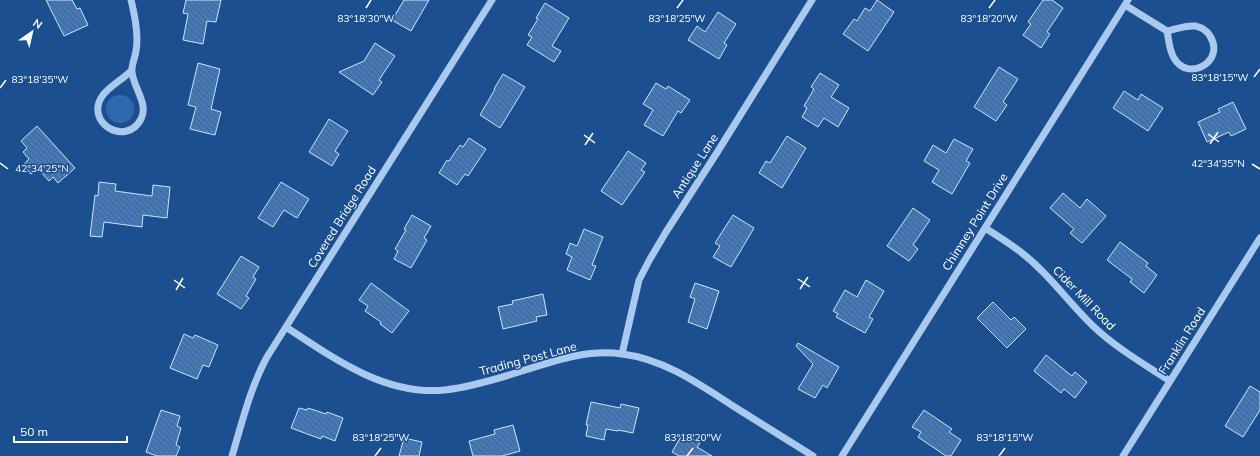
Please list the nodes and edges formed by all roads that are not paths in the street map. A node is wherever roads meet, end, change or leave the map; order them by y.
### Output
1 (131, 0) edge
2 (492, 0) edge
3 (812, 0) edge
4 (1127, 2) edge
5 (1167, 31) junction
6 (131, 71) junction
7 (985, 228) junction
8 (1260, 238) edge
9 (286, 327) junction
10 (622, 354) junction
11 (1170, 381) junction
12 (232, 456) edge
13 (813, 456) edge
14 (842, 456) edge
15 (1123, 456) edge

1 - 6 street
2 - 9 street, Covered Bridge Road
3 - 10 street, Antique Lane
4 - 5 street
4 - 7 street, Chimney Point Drive
5 - 5 street
6 - 6 street
7 - 11 street, Cider Mill Road
7 - 14 street, Chimney Point Drive
8 - 11 street, Franklin Road
9 - 10 street, Trading Post Lane
9 - 12 street, Covered Bridge Road
10 - 13 street, Trading Post Lane
11 - 15 street, Franklin Road

